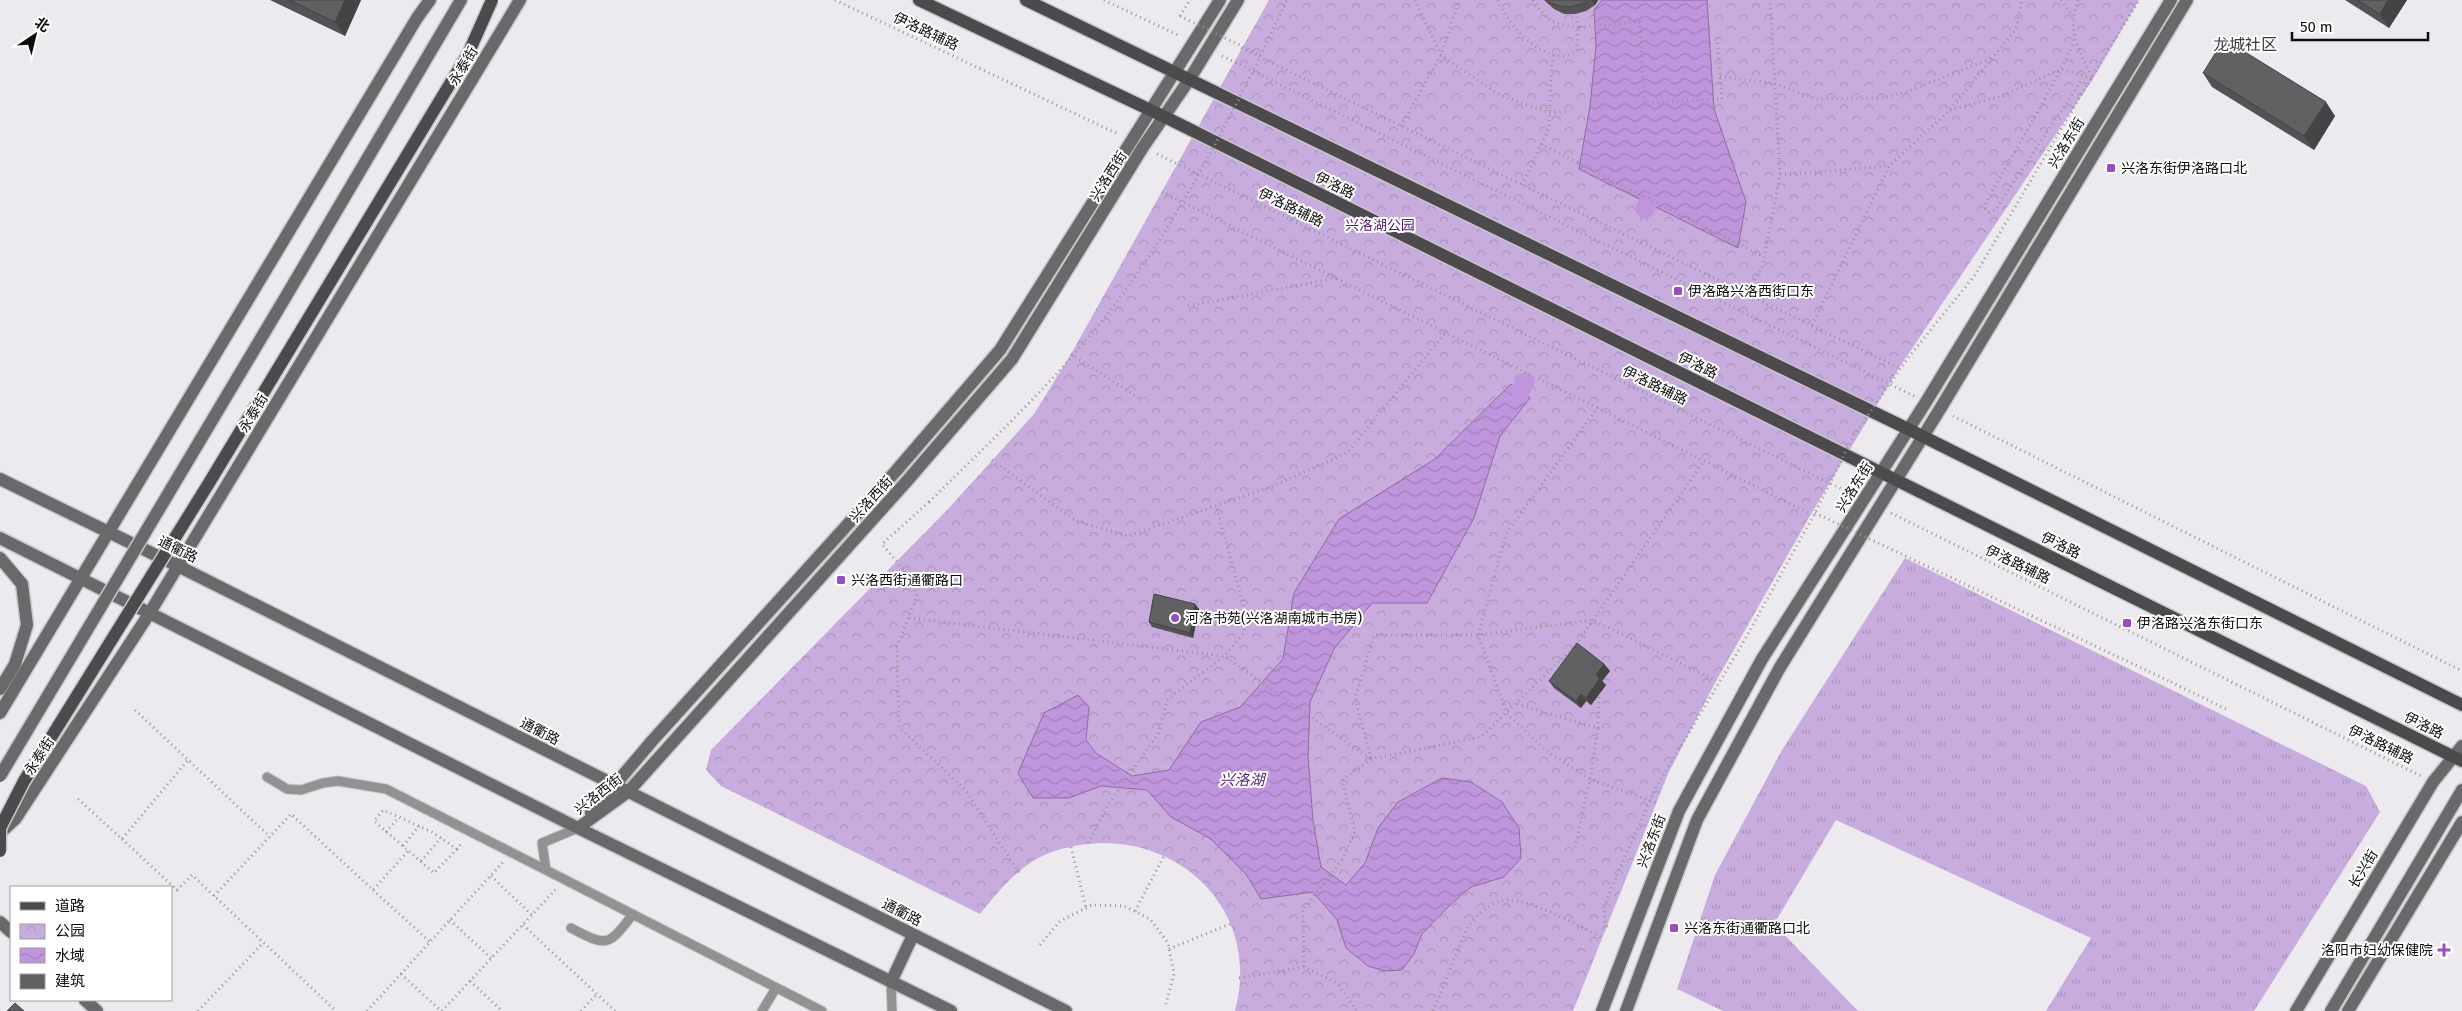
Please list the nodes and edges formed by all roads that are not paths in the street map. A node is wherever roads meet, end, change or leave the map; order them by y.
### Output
1 (430, 0) edge
2 (461, 0) edge
3 (492, 0) edge
4 (520, 0) edge
5 (919, 0) edge
6 (1026, 0) edge
7 (1220, 0) edge
8 (1238, 0) edge
9 (2171, 0) edge
10 (2187, 0) edge
11 (1176, 73) junction
12 (1189, 80) junction
13 (1151, 111) junction
14 (1165, 117) junction
15 (1908, 429) junction
16 (1922, 437) junction
17 (1881, 472) junction
18 (0, 479) edge
19 (1896, 479) junction
20 (108, 533) junction
21 (0, 538) edge
22 (0, 558) edge
23 (178, 566) junction
24 (82, 579) junction
25 (149, 614) junction
26 (0, 689) edge
27 (2462, 705) edge
28 (0, 713) edge
29 (2462, 746) edge
30 (2458, 759) edge
31 (0, 776) edge
32 (268, 777) dead end
33 (614, 785) junction
34 (2462, 790) edge
35 (628, 792) junction
36 (16, 818) junction
37 (2462, 822) edge
38 (578, 828) junction
39 (0, 833) edge
40 (0, 850) edge
41 (546, 870) junction
42 (633, 914) junction
43 (0, 922) edge
44 (571, 928) dead end
45 (10, 931) edge
46 (913, 935) junction
47 (891, 982) junction
48 (776, 988) junction
49 (86, 1001) edge
50 (97, 1011) edge
51 (762, 1011) edge
52 (822, 1011) edge
53 (892, 1011) edge
54 (950, 1011) edge
55 (1066, 1011) edge
56 (1602, 1011) edge
57 (1626, 1011) edge
58 (2296, 1011) edge
59 (2331, 1011) edge
60 (2348, 1011) edge

1 - 20 street
2 - 31 street, bridge
3 - 40 main road, bridge
4 - 23 street, 永泰街
5 - 13 main road, 伊洛路
6 - 11 main road
7 - 11 street, 兴洛西街
8 - 12 street, 兴洛西街
9 - 15 street, 兴洛东街
10 - 16 street
11 - 12 main road
11 - 13 street, 兴洛西街
12 - 14 street, 兴洛西街
12 - 15 main road
13 - 14 main road, 伊洛路
13 - 33 street, 兴洛西街
14 - 17 main road, 伊洛路
14 - 35 street, 兴洛西街
15 - 16 main road
15 - 17 street, 兴洛东街
16 - 19 street
16 - 27 main road
17 - 19 main road, 伊洛路
17 - 56 street, 兴洛东街
18 - 20 street, 通衢路
19 - 30 main road, 伊洛路
19 - 57 street
20 - 23 street, 通衢路
20 - 24 street
21 - 24 street
22 - 26 street
23 - 25 street, 永泰街
23 - 33 street, 通衢路
24 - 25 street
24 - 28 street
25 - 36 street, 永泰街
25 - 38 street
29 - 30 street, 长兴街
30 - 58 street, 长兴街
32 - 41 lane
33 - 35 street, 通衢路
33 - 38 street, 兴洛西街
34 - 59 street
35 - 38 street, 兴洛西街
35 - 46 street, 通衢路
36 - 39 street, 永泰街
36 - 40 street
37 - 60 street
38 - 41 lane
38 - 47 street
41 - 42 lane
42 - 44 lane
42 - 48 lane
43 - 45 street
46 - 47 street
46 - 55 street, 通衢路
47 - 53 lane
47 - 54 street
48 - 51 lane
48 - 52 lane
49 - 50 street

